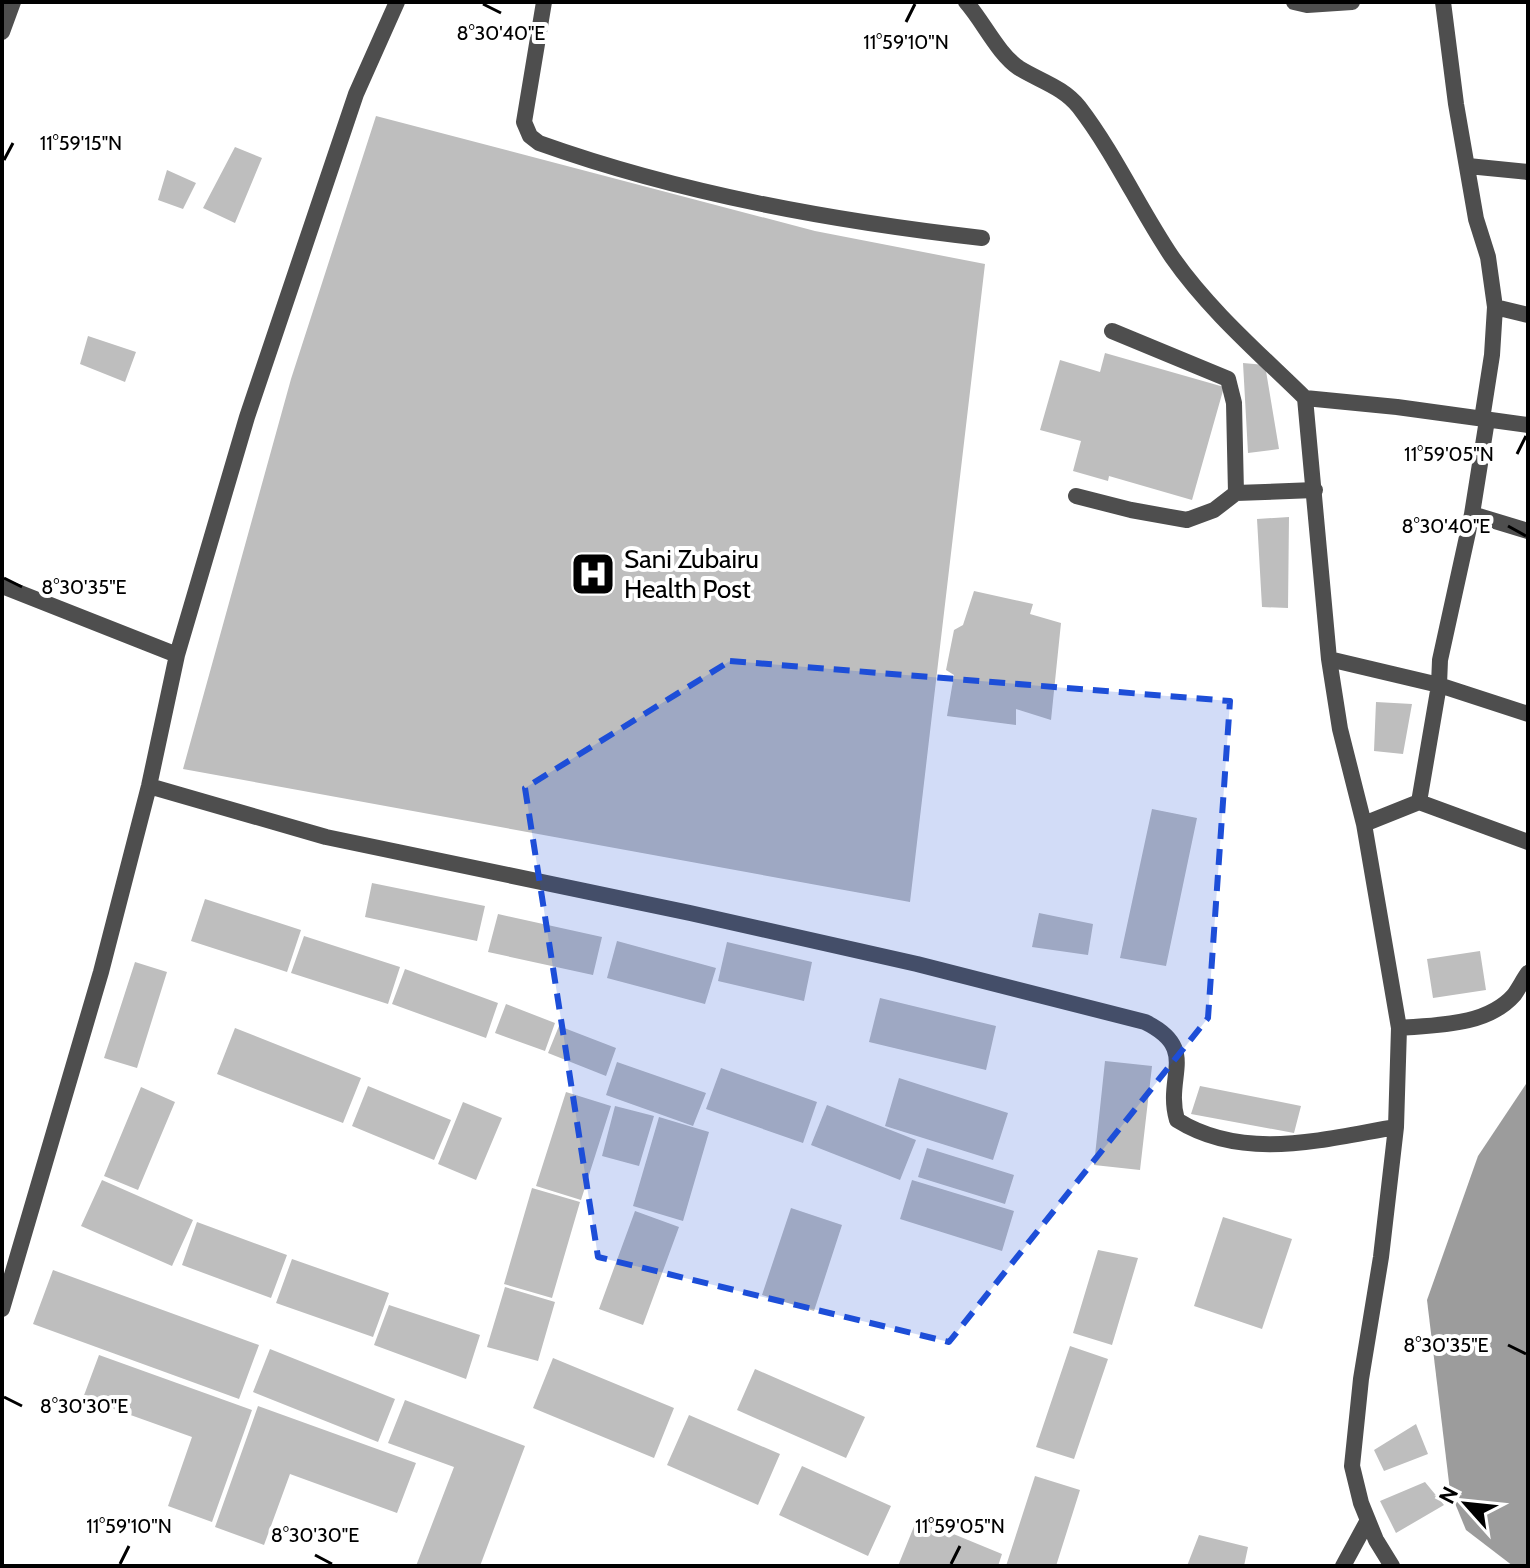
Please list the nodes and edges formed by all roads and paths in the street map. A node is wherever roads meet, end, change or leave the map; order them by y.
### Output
1 (13, 2) edge
2 (397, 2) edge
3 (544, 2) edge
4 (966, 2) edge
5 (1294, 2) edge
6 (1352, 2) edge
7 (1443, 2) edge
8 (2, 32) edge
9 (1468, 166) junction
10 (1528, 172) edge
11 (982, 238) dead end
12 (1495, 307) junction
13 (1528, 315) edge
14 (1112, 331) dead end
15 (1305, 398) junction
16 (1485, 419) junction
17 (1528, 425) edge
18 (1315, 490) junction
19 (1236, 493) junction
20 (1076, 496) dead end
21 (1472, 514) junction
22 (1528, 531) edge
23 (2, 586) edge
24 (177, 655) junction
25 (1329, 659) junction
26 (1439, 685) junction
27 (1528, 714) edge
28 (149, 786) junction
29 (1419, 802) junction
30 (1364, 824) junction
31 (1528, 842) edge
32 (1528, 973) edge
33 (1399, 1028) junction
34 (1396, 1127) junction
35 (2, 1309) edge
36 (1368, 1520) junction
37 (1343, 1566) edge
38 (1392, 1566) edge

1 - 8 street
2 - 24 street
3 - 11 street
4 - 15 street
5 - 6 street
7 - 9 street
9 - 10 street
9 - 12 street
12 - 13 street
12 - 16 street
14 - 19 street
15 - 16 street
15 - 18 street
16 - 17 street
16 - 21 street
18 - 19 street
18 - 25 street
19 - 20 street
21 - 22 street
21 - 26 street
23 - 24 street
24 - 28 street
25 - 26 street
25 - 30 street
26 - 27 street
26 - 29 street
28 - 34 street
28 - 35 street
29 - 30 street
29 - 31 street
30 - 33 street
32 - 33 street
33 - 34 street
34 - 36 street
36 - 37 street
36 - 38 street

